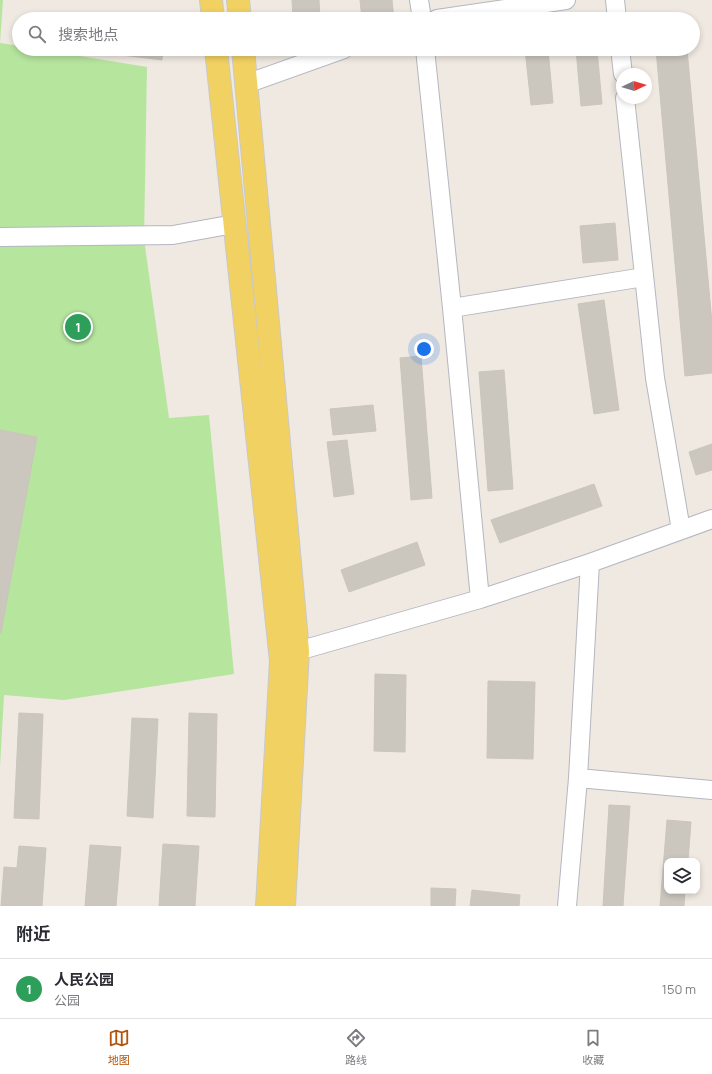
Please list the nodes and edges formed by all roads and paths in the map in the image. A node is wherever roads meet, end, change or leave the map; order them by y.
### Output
1 (211, 0) edge
2 (238, 0) edge
3 (419, 0) edge
4 (566, 0) edge
5 (615, 0) edge
6 (212, 12) edge
7 (239, 12) edge
8 (421, 12) edge
9 (485, 12) edge
10 (616, 12) edge
11 (217, 56) edge
12 (244, 56) edge
13 (324, 56) edge
14 (426, 56) edge
15 (621, 56) edge
16 (622, 68) edge
17 (246, 84) junction
18 (627, 104) edge
19 (234, 224) junction
20 (0, 237) edge
21 (644, 277) junction
22 (452, 308) junction
23 (712, 519) edge
24 (681, 530) junction
25 (590, 563) junction
26 (480, 599) junction
27 (298, 652) junction
28 (578, 778) junction
29 (712, 790) edge
30 (267, 906) edge
31 (284, 906) edge
32 (567, 906) edge

1 - 6 main road
2 - 7 main road
3 - 8 street
4 - 9 street
5 - 10 street
11 - 19 main road
12 - 17 main road
13 - 17 street
14 - 22 street
15 - 16 street
17 - 27 main road
18 - 21 street
19 - 20 street
19 - 30 main road
21 - 22 street
21 - 24 street
22 - 26 street
23 - 24 street
24 - 25 street
25 - 26 street
25 - 28 street
26 - 27 street
27 - 31 main road
28 - 29 street
28 - 32 street

